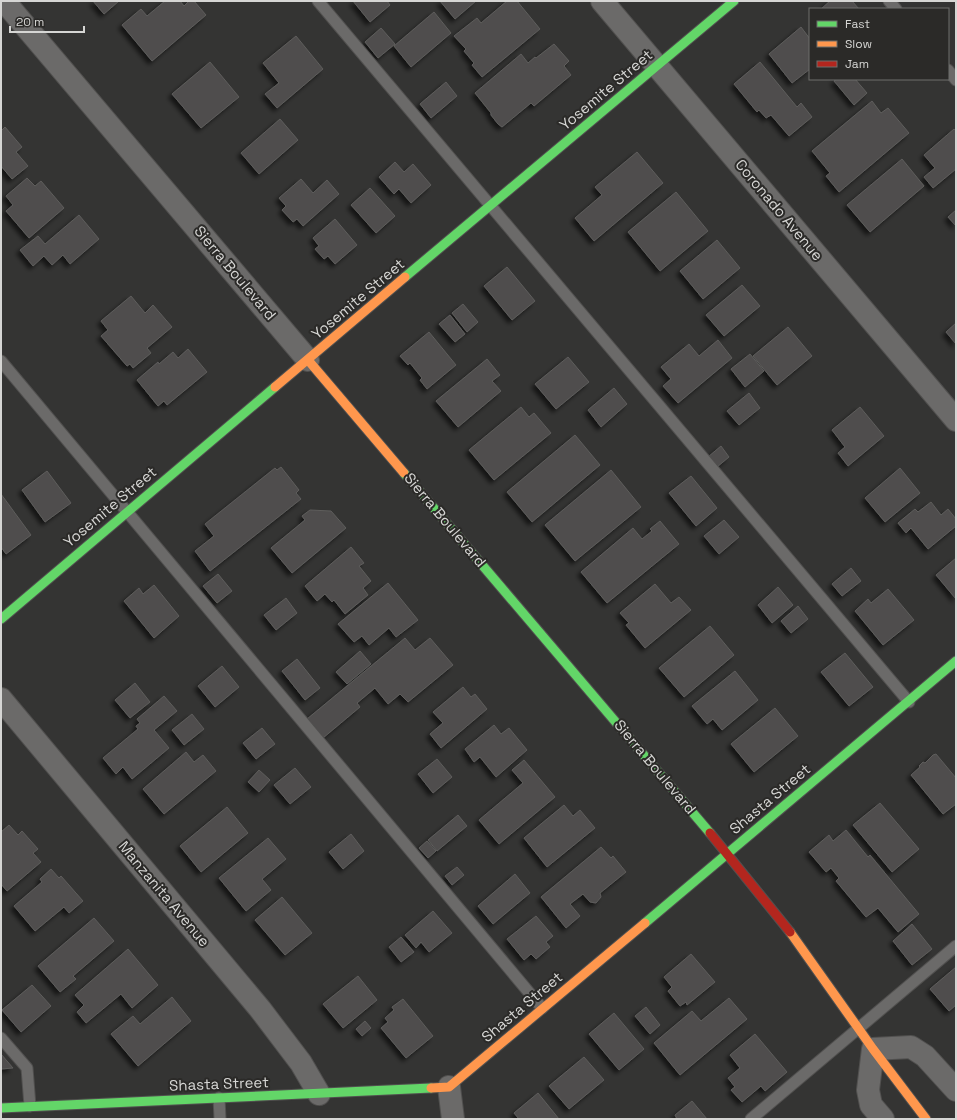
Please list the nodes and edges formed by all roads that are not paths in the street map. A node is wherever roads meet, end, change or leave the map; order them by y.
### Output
1 (4, 1) edge
2 (318, 1) edge
3 (602, 1) edge
4 (734, 1) edge
5 (657, 66) junction
6 (949, 71) edge
7 (956, 80) edge
8 (491, 205) junction
9 (308, 360) junction
10 (1, 361) edge
11 (956, 420) edge
12 (127, 511) junction
13 (1, 619) edge
14 (956, 662) edge
15 (1, 699) edge
16 (909, 702) junction
17 (727, 853) junction
18 (956, 946) edge
19 (542, 1008) junction
20 (858, 1028) junction
21 (1, 1038) edge
22 (873, 1049) junction
23 (449, 1087) junction
24 (956, 1090) edge
25 (319, 1094) junction
26 (219, 1098) junction
27 (30, 1106) junction
28 (1, 1108) edge
29 (220, 1119) edge
30 (453, 1119) edge
31 (751, 1119) edge
32 (884, 1119) edge
33 (926, 1119) edge

1 - 9 street, Sierra Boulevard
2 - 8 lane
3 - 5 street, Coronado Avenue
4 - 5 street, Yosemite Street
5 - 8 street, Yosemite Street
5 - 11 street, Coronado Avenue
6 - 7 lane
8 - 9 street, Yosemite Street
8 - 16 lane
9 - 12 street, Yosemite Street
9 - 17 street, Sierra Boulevard
10 - 12 lane
12 - 13 street, Yosemite Street
12 - 19 lane
14 - 16 street, Shasta Street
15 - 25 street, Manzanita Avenue
16 - 17 street, Shasta Street
17 - 19 street, Shasta Street
17 - 20 street, Sierra Boulevard
18 - 20 lane
19 - 23 street, Shasta Street
20 - 22 street, Sierra Boulevard
20 - 31 lane
21 - 27 lane
22 - 24 street
22 - 32 street
22 - 33 street, Sierra Boulevard
23 - 25 street, Shasta Street
23 - 30 street
25 - 26 street, Shasta Street
26 - 27 street, Shasta Street
26 - 29 lane
27 - 28 street, Shasta Street

